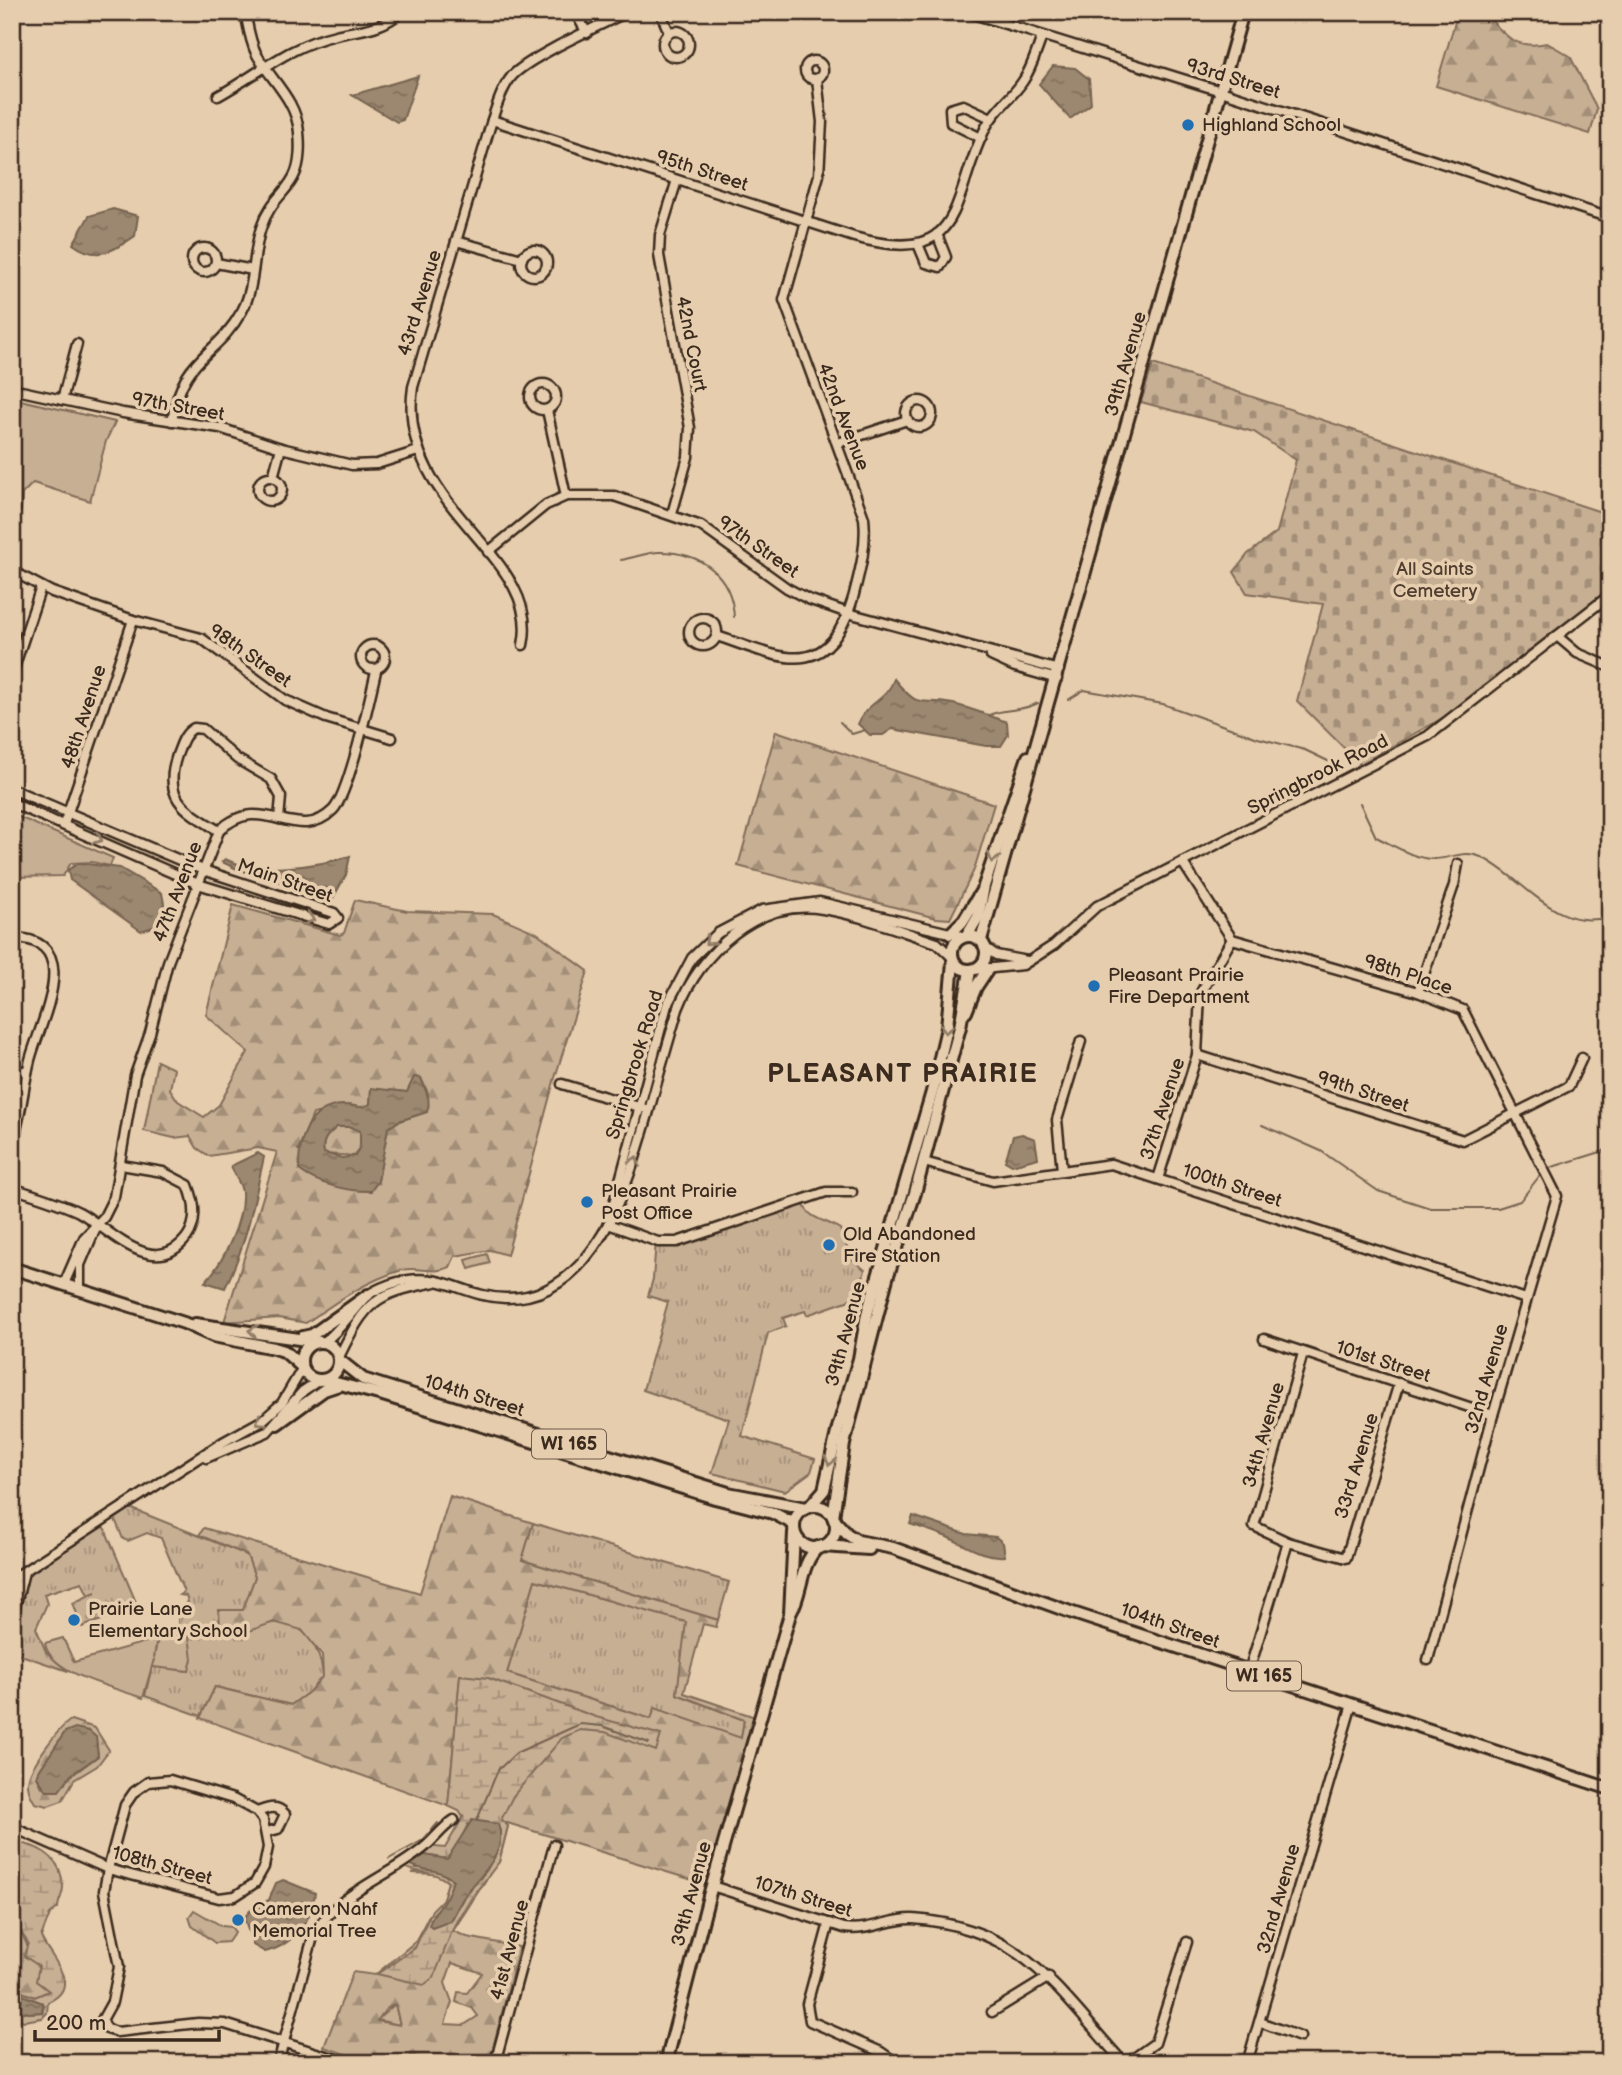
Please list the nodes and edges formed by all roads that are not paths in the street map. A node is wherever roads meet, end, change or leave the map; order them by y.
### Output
1 (245, 12) edge
2 (401, 12) edge
3 (575, 12) edge
4 (627, 12) edge
5 (660, 12) edge
6 (967, 12) edge
7 (1243, 12) edge
8 (669, 32) dead end
9 (587, 33) junction
10 (1042, 37) junction
11 (265, 67) junction
12 (817, 79) dead end
13 (1221, 91) junction
14 (218, 96) dead end
15 (991, 118) junction
16 (492, 120) junction
17 (981, 138) junction
18 (677, 180) junction
19 (1610, 218) edge
20 (806, 221) junction
21 (937, 234) junction
22 (456, 241) junction
23 (918, 244) junction
24 (522, 259) dead end
25 (216, 263) dead end
26 (253, 270) junction
27 (77, 344) dead end
28 (12, 388) edge
29 (62, 400) junction
30 (547, 410) dead end
31 (907, 419) dead end
32 (172, 421) junction
33 (838, 443) junction
34 (281, 448) junction
35 (418, 451) junction
36 (273, 477) dead end
37 (566, 496) junction
38 (672, 514) junction
39 (488, 552) junction
40 (12, 571) edge
41 (41, 587) junction
42 (1610, 595) edge
43 (848, 613) junction
44 (132, 620) junction
45 (717, 636) dead end
46 (1557, 636) junction
47 (523, 645) dead end
48 (1610, 667) edge
49 (376, 671) dead end
50 (12, 674) edge
51 (1058, 674) junction
52 (1043, 726) junction
53 (360, 729) junction
54 (392, 738) dead end
55 (12, 789) edge
56 (12, 803) edge
57 (69, 811) junction
58 (279, 819) junction
59 (64, 824) junction
60 (219, 831) junction
61 (1183, 863) junction
62 (1458, 864) dead end
63 (203, 870) junction
64 (198, 884) junction
65 (984, 886) junction
66 (950, 934) junction
67 (965, 936) junction
68 (12, 938) edge
69 (1232, 939) junction
70 (983, 944) junction
71 (952, 959) junction
72 (1027, 961) junction
73 (988, 969) junction
74 (971, 970) junction
75 (1418, 992) junction
76 (960, 1027) junction
77 (1081, 1041) dead end
78 (1197, 1055) junction
79 (1582, 1058) dead end
80 (12, 1069) edge
81 (27, 1072) junction
82 (562, 1084) dead end
83 (637, 1106) junction
84 (649, 1110) junction
85 (1516, 1113) junction
86 (12, 1145) edge
87 (924, 1162) junction
88 (121, 1165) junction
89 (1062, 1170) junction
90 (1158, 1179) junction
91 (12, 1188) edge
92 (852, 1192) dead end
93 (608, 1224) junction
94 (97, 1225) junction
95 (12, 1268) edge
96 (438, 1281) junction
97 (64, 1284) junction
98 (80, 1290) junction
99 (368, 1295) junction
100 (1525, 1299) junction
101 (184, 1323) junction
102 (301, 1337) junction
103 (1264, 1339) dead end
104 (322, 1342) junction
105 (1304, 1353) junction
106 (339, 1359) junction
107 (301, 1367) junction
108 (321, 1380) junction
109 (1399, 1383) junction
110 (341, 1385) junction
111 (1493, 1415) junction
112 (277, 1424) junction
113 (843, 1429) junction
114 (193, 1463) junction
115 (808, 1507) junction
116 (834, 1518) junction
117 (794, 1526) junction
118 (1288, 1542) junction
119 (820, 1546) junction
120 (920, 1559) junction
121 (24, 1572) junction
122 (12, 1579) edge
123 (790, 1614) junction
124 (12, 1619) edge
125 (1427, 1660) dead end
126 (1249, 1671) junction
127 (1352, 1704) junction
128 (1610, 1789) edge
129 (257, 1812) junction
130 (454, 1820) dead end
131 (12, 1827) edge
132 (267, 1832) junction
133 (554, 1845) dead end
134 (108, 1869) junction
135 (712, 1886) junction
136 (829, 1923) junction
137 (1187, 1942) dead end
138 (1049, 1977) junction
139 (992, 2012) dead end
140 (1260, 2022) junction
141 (1300, 2037) dead end
142 (284, 2042) junction
143 (278, 2063) edge
144 (348, 2063) edge
145 (495, 2063) edge
146 (666, 2063) edge
147 (897, 2063) edge
148 (1126, 2063) edge
149 (1247, 2063) edge

1 - 11 street
2 - 11 street
3 - 9 street
4 - 9 street, 43rd Avenue
5 - 8 street
6 - 10 street, 93rd Street
7 - 13 main road, 39th Avenue
9 - 16 street, 43rd Avenue
10 - 13 street, 93rd Street
10 - 15 street
11 - 14 street
11 - 26 street
12 - 20 street, 42nd Avenue
13 - 19 street, 93rd Street
13 - 51 main road, 39th Avenue
15 - 17 street
15 - 17 street
16 - 18 street, 95th Street
16 - 22 street, 43rd Avenue
17 - 21 street
18 - 20 street, 95th Street
18 - 38 street, 42nd Court
20 - 23 street, 95th Street
20 - 33 street, 42nd Avenue
21 - 23 street
21 - 23 street
22 - 24 street
22 - 35 street, 43rd Avenue
25 - 26 street
26 - 32 street
27 - 29 street
28 - 29 street, 97th Street
29 - 32 street, 97th Street
30 - 37 street
31 - 33 street
32 - 34 street, 97th Street
33 - 43 street, 42nd Avenue
34 - 35 street, 97th Street
34 - 36 street
35 - 39 street, 43rd Avenue
37 - 38 street, 97th Street
37 - 39 street, 97th Street
38 - 43 street, 97th Street
39 - 47 street, 43rd Avenue
40 - 41 street, 98th Street
41 - 44 street, 98th Street
41 - 50 street
42 - 46 street, Springbrook Road
43 - 45 street, 42nd Avenue
43 - 51 street, 97th Street
44 - 53 street, 98th Street
44 - 57 street, 48th Avenue
46 - 48 street
46 - 61 street, Springbrook Road
49 - 53 street, 47th Avenue
51 - 52 main road, 39th Avenue
52 -> 65 main road, 39th Avenue
52 - 70 main road, 39th Avenue
53 - 54 street, 98th Street
53 - 58 street, 47th Avenue
55 - 57 street, Main Street
56 - 59 street, Main Street
57 - 59 street, 48th Avenue
57 - 63 street, Main Street
58 - 60 street, 47th Avenue
58 - 60 street
59 -> 64 street, Main Street
60 - 63 street, 47th Avenue
61 - 69 street
61 - 72 street, Springbrook Road
62 - 75 street
63 - 64 street, 47th Avenue
64 -> 63 street, Main Street
64 - 88 street, 47th Avenue
65 - 66 main road
65 - 67 main road, 39th Avenue
66 - 67 street, Springbrook Road
66 -> 83 street, Springbrook Road
67 - 70 main road
67 - 71 main road
68 - 81 street
69 - 75 street, 98th Place
69 - 78 street, 37th Avenue
70 - 72 street
70 - 74 main road
71 - 74 main road
71 - 84 street, Springbrook Road
71 -> 113 main road, 39th Avenue
72 - 73 street, Springbrook Road
73 - 74 street, Springbrook Road
73 - 76 main road
74 - 76 main road, 39th Avenue
75 - 85 street, 98th Place
76 - 87 main road, 39th Avenue
77 - 89 street
78 - 85 street, 99th Street
78 - 90 street, 37th Avenue
79 - 85 street, 99th Street
80 - 81 street
81 - 86 street
82 - 83 street
83 - 84 street
83 - 93 street, Springbrook Road
93 -> 84 street, Springbrook Road
85 - 100 street, 32nd Avenue
87 - 89 street, 100th Street
87 - 113 main road, 39th Avenue
88 - 94 street, 47th Avenue
88 - 94 street
89 - 90 street, 100th Street
90 - 100 street, 100th Street
91 - 94 street
92 - 93 street
93 - 96 street, Springbrook Road
94 - 97 street
94 - 98 street
95 - 97 main road, WI 165
96 - 99 street, Springbrook Road
96 - 106 street, Springbrook Road
97 - 98 main road, WI 165
98 - 101 main road, WI 165
99 - 102 main road
99 - 104 street, Springbrook Road
100 - 111 street, 32nd Avenue
102 -> 101 main road, WI 165
101 - 107 main road, WI 165
102 - 104 main road, WI 165
103 - 105 street, 101st Street
104 - 106 main road, WI 165
104 - 107 main road
105 - 109 street, 101st Street
105 - 118 street, 34th Avenue
106 - 108 main road
106 - 115 main road, 104th Street / WI 165
107 - 108 main road, WI 165
107 -> 114 street
108 - 110 main road, 104th Street / WI 165
108 - 112 street
109 - 111 street, 101st Street
109 - 118 street, 33rd Avenue
110 - 112 main road
110 - 117 main road, 104th Street / WI 165
111 - 125 street, 32nd Avenue
112 - 114 street
113 -> 115 main road, 39th Avenue
113 - 116 main road, 39th Avenue
114 - 121 street
115 - 116 main road, WI 165
115 - 117 main road
116 - 119 main road
116 - 120 main road, 104th Street / WI 165
117 - 119 main road, WI 165
117 - 123 main road, 39th Avenue
118 - 126 street
119 - 120 main road, 104th Street / WI 165
119 - 123 main road, 39th Avenue
120 - 126 main road, 104th Street / WI 165
121 - 122 street
121 - 124 street
123 - 135 main road, 39th Avenue
126 - 127 main road, 104th Street / WI 165
127 - 128 main road, 104th Street / WI 165
127 - 140 street, 32nd Avenue
129 - 132 street
129 - 132 street
129 - 134 street
130 - 142 street
131 - 134 street, 108th Street
132 - 134 street, 108th Street
133 - 145 street, 41st Avenue
134 - 142 street
135 - 136 street, 107th Street
135 - 146 main road, 39th Avenue
136 - 138 street, 107th Street
136 - 147 street
137 - 148 street
138 - 139 street
138 - 148 street, 107th Street
140 - 141 street
140 - 149 street, 32nd Avenue
142 - 143 street
142 - 144 street

